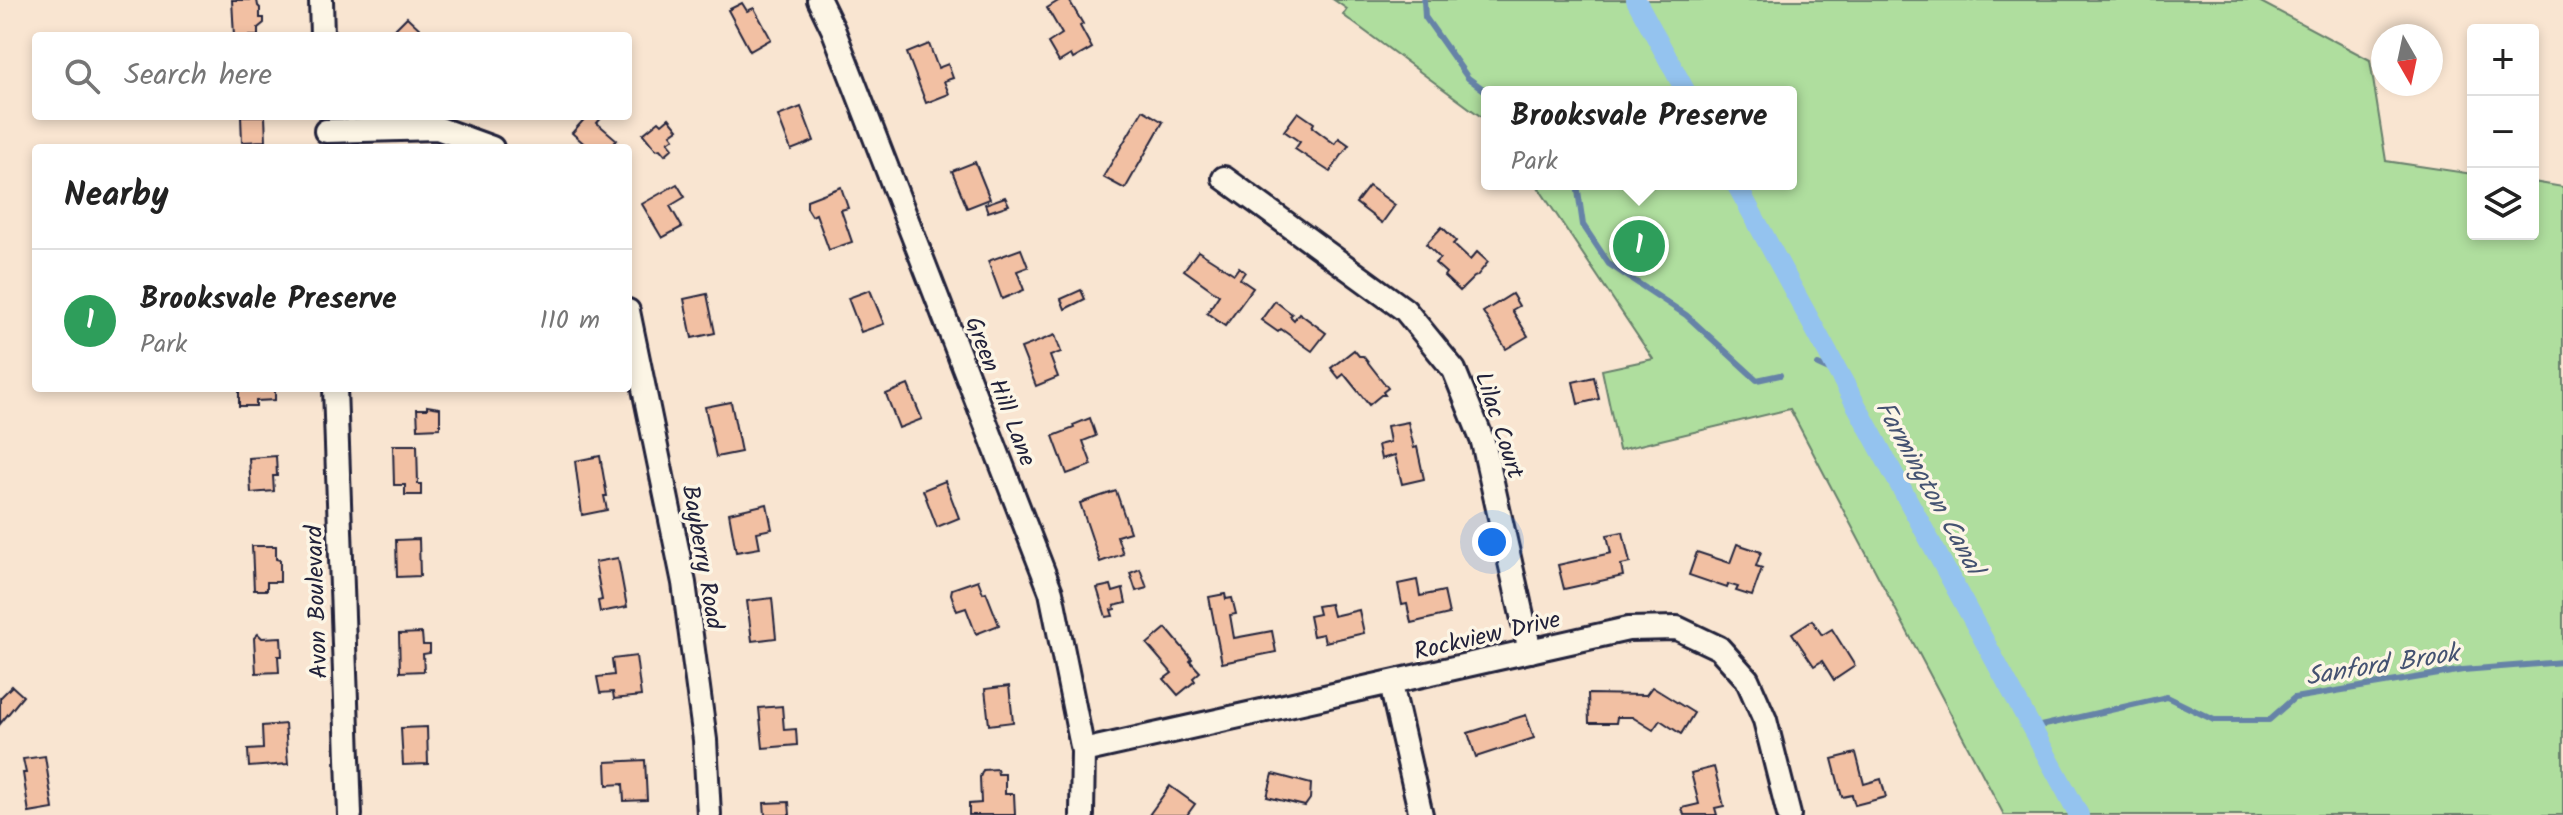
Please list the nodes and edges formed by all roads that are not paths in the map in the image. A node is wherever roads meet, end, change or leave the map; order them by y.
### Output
1 (321, 0) edge
2 (819, 0) edge
3 (322, 32) edge
4 (326, 132) edge
5 (481, 144) edge
6 (1224, 178) dead end
7 (632, 330) edge
8 (335, 392) edge
9 (1530, 651) junction
10 (1391, 684) junction
11 (1083, 751) junction
12 (350, 815) edge
13 (709, 815) edge
14 (1082, 815) edge
15 (1421, 815) edge
16 (1789, 815) edge

1 - 3 street
2 - 11 street, Green Hill Lane
4 - 5 street
6 - 9 street, Lilac Court
7 - 13 street, Bayberry Road
8 - 12 street, Avon Boulevard
9 - 10 street, Rockview Drive
9 - 16 street, Rockview Drive
10 - 11 street, Rockview Drive
10 - 15 street
11 - 14 street, Green Hill Lane

